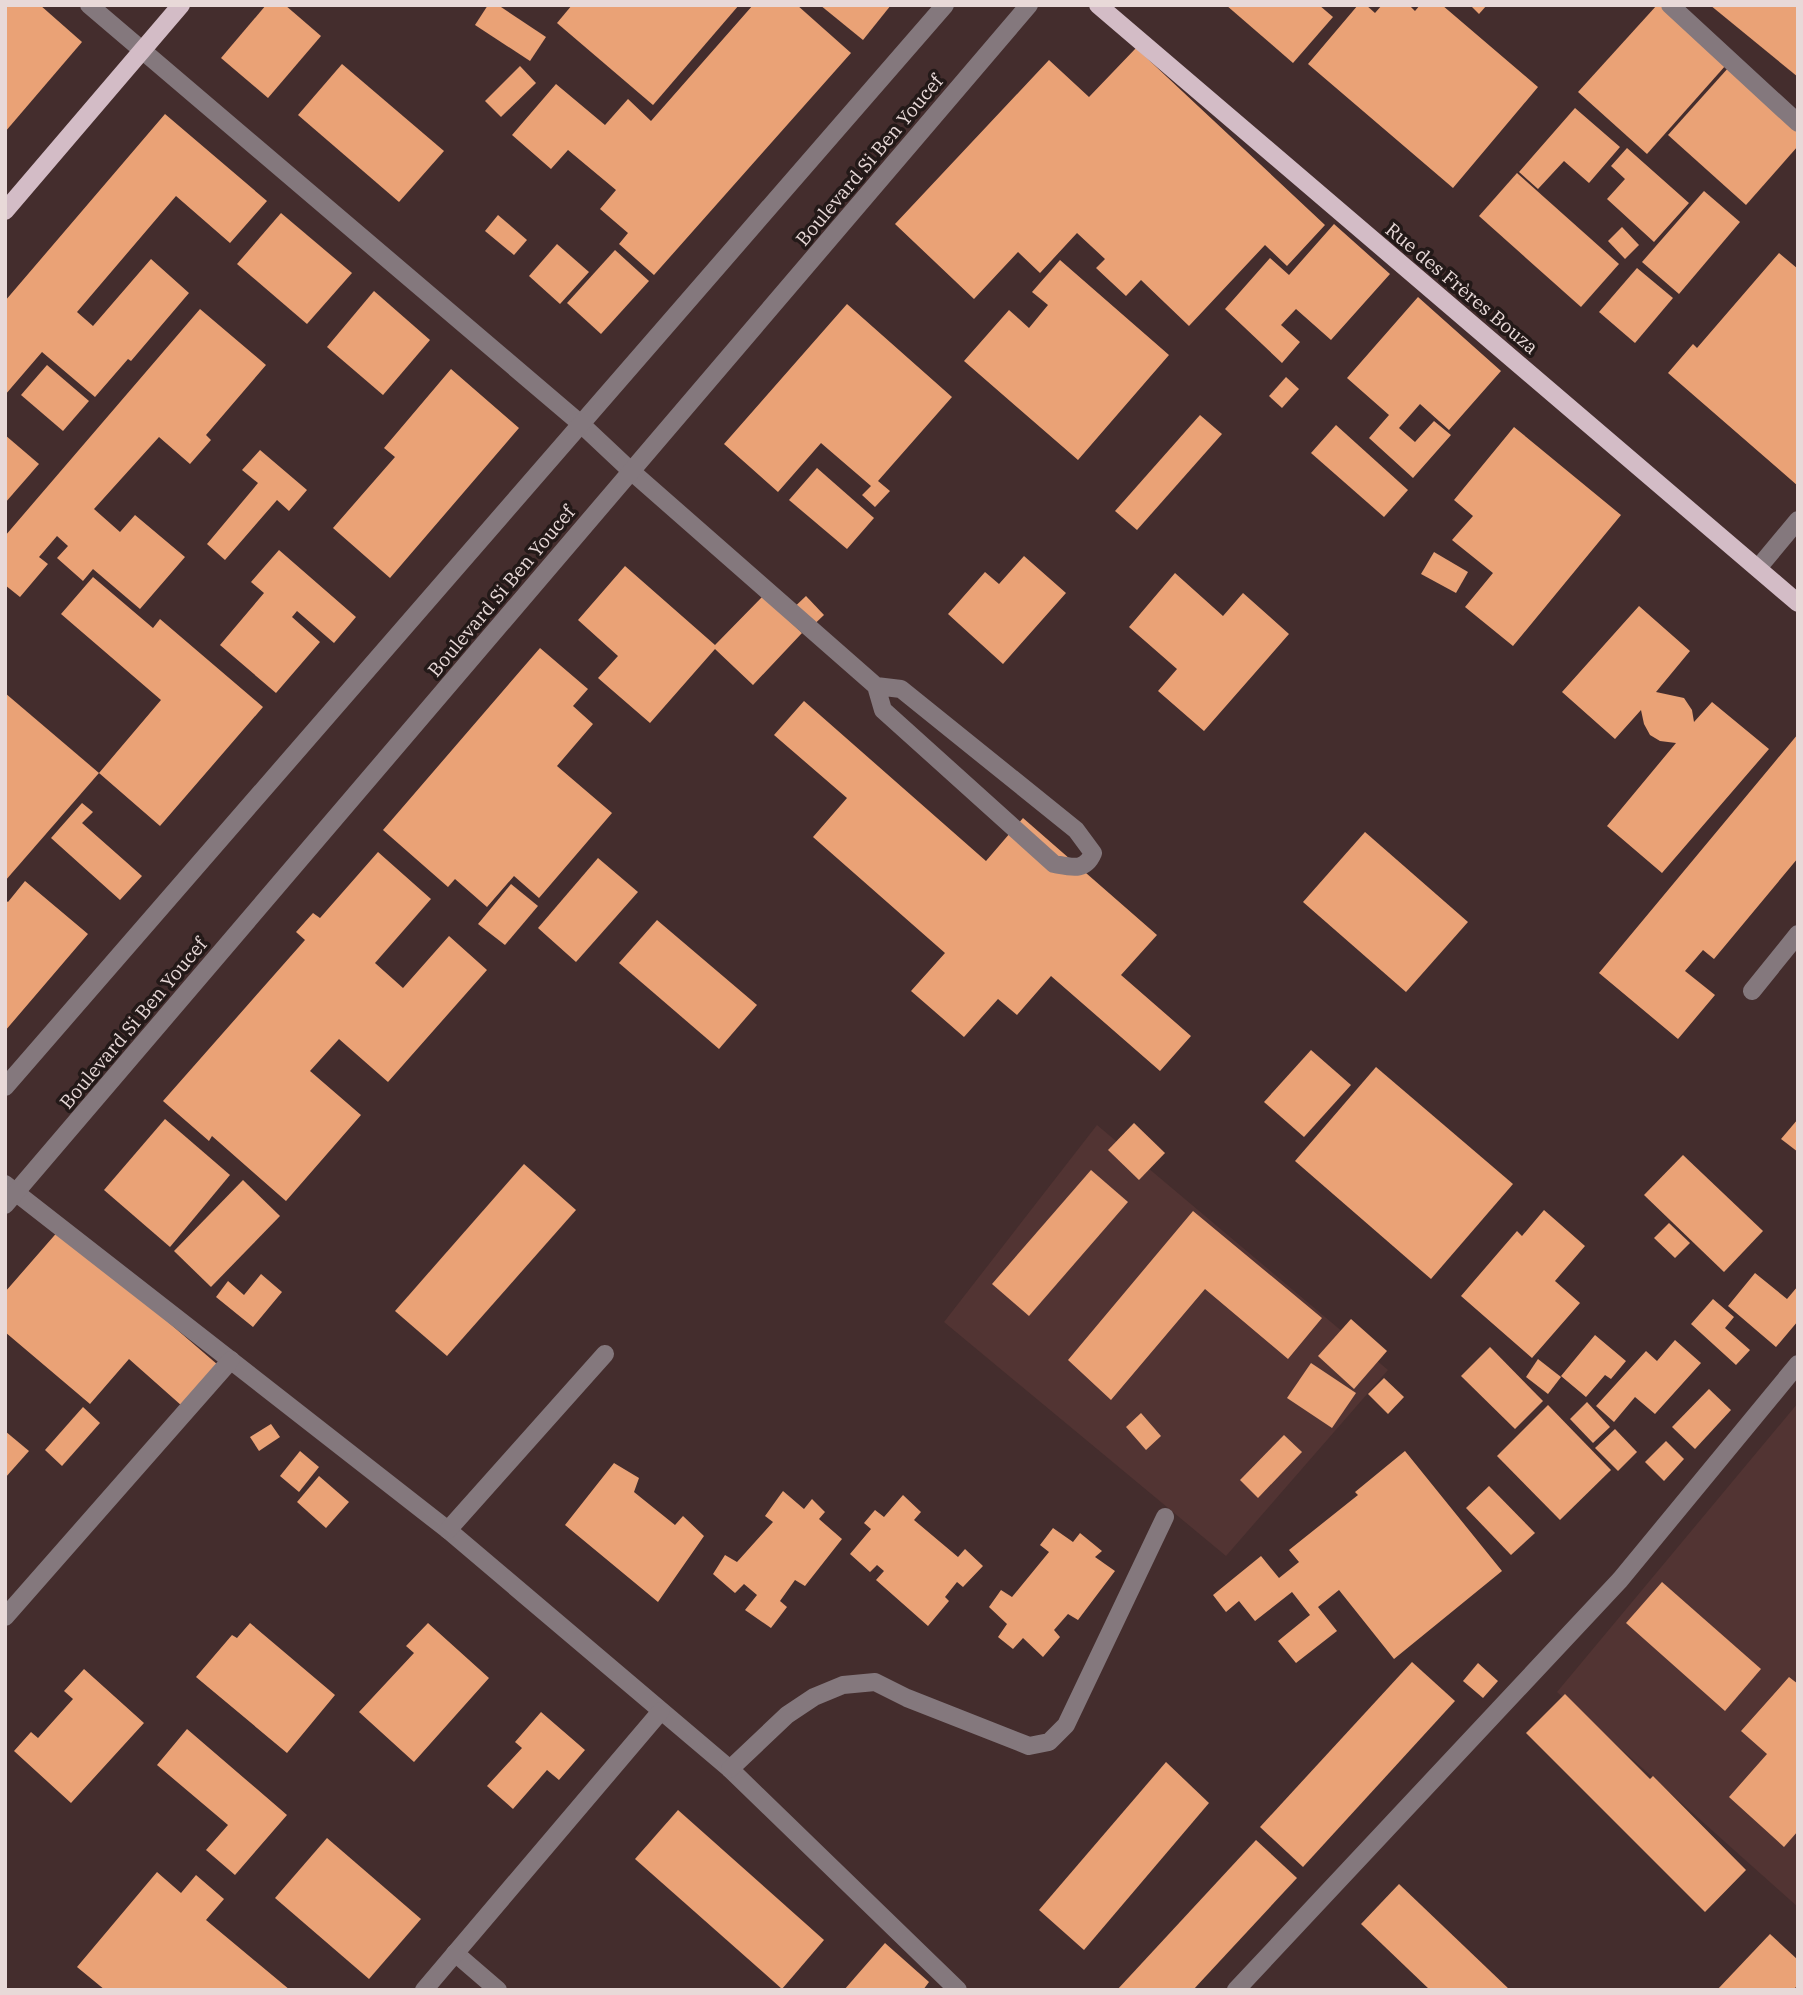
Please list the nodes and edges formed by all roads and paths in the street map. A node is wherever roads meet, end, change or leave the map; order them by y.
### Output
1 (89, 5) edge
2 (181, 5) edge
3 (945, 5) edge
4 (1029, 5) edge
5 (1098, 5) edge
6 (1671, 5) edge
7 (142, 51) junction
8 (1798, 123) edge
9 (5, 211) edge
10 (581, 424) junction
11 (631, 471) junction
12 (1798, 520) edge
13 (1758, 569) junction
14 (1798, 603) edge
15 (876, 686) junction
16 (1798, 934) edge
17 (1752, 992) dead end
18 (5, 1087) edge
19 (9, 1194) edge
20 (605, 1354) dead end
21 (231, 1360) junction
22 (1798, 1364) edge
23 (1165, 1517) dead end
24 (449, 1530) junction
25 (5, 1618) edge
26 (661, 1711) junction
27 (730, 1769) junction
28 (455, 1953) junction
29 (424, 1990) edge
30 (498, 1990) edge
31 (958, 1990) edge
32 (1236, 1990) edge

1 - 7 street
2 - 7 main road
3 - 10 street
4 - 11 street, Boulevard Si Ben Youcef
5 - 13 main road, Rue des Frères Bouza
6 - 8 street
7 - 9 main road
7 - 10 street
10 - 11 street
10 - 18 street
11 - 15 street
11 - 19 street, Boulevard Si Ben Youcef
12 - 13 street
13 - 14 main road, Rue des Frères Bouza
15 - 15 street
16 - 17 street
19 - 21 street
20 - 24 street
21 - 24 street
21 - 25 street
22 - 32 street
23 - 27 street
24 - 26 street
26 - 27 street
26 - 28 street
27 - 31 street
28 - 29 street
28 - 30 street

